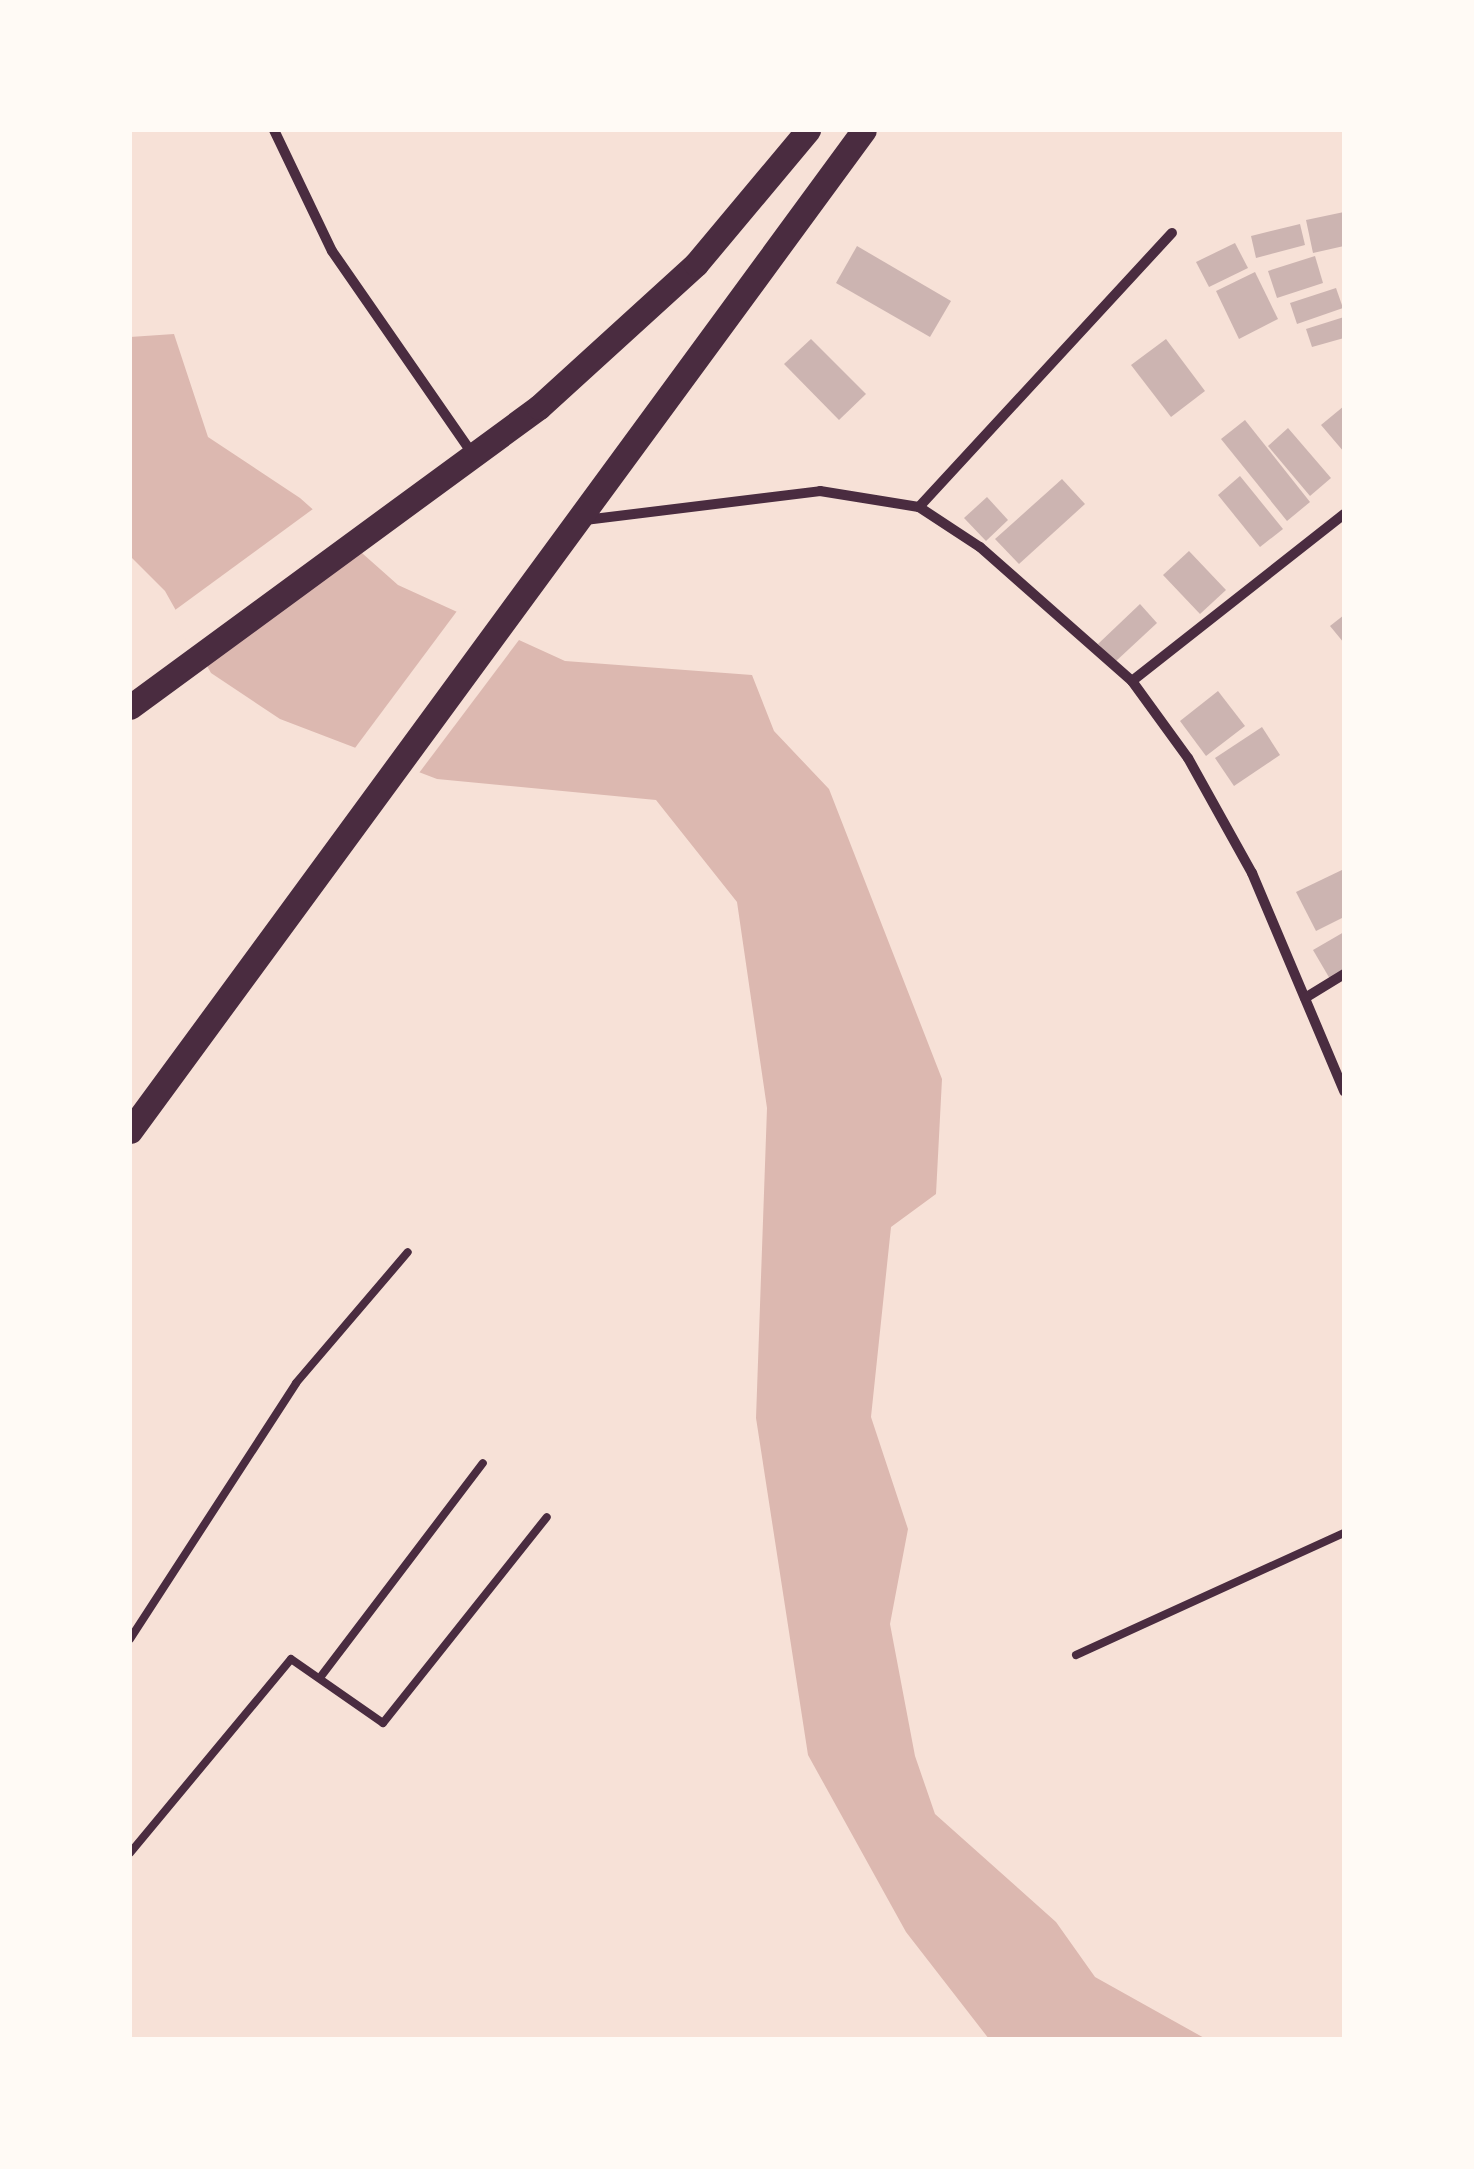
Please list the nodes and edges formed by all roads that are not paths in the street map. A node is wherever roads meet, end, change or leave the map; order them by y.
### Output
1 (274, 130) edge
2 (808, 130) edge
3 (864, 130) edge
4 (1172, 232) dead end
5 (474, 456) junction
6 (919, 507) junction
7 (1344, 514) edge
8 (574, 522) junction
9 (1132, 681) junction
10 (130, 707) edge
11 (1344, 974) edge
12 (1305, 998) junction
13 (1344, 1091) edge
14 (130, 1131) edge
15 (408, 1252) dead end
16 (483, 1463) dead end
17 (548, 1517) dead end
18 (1344, 1533) edge
19 (130, 1640) edge
20 (1076, 1656) dead end
21 (322, 1675) junction
22 (130, 1854) edge

1 - 5 street
2 - 5 main road
3 - 8 main road
4 - 6 street
5 - 10 main road
6 - 8 street
6 - 9 street
7 - 9 street
8 - 14 main road
9 - 12 street
11 - 12 street
12 - 13 street
15 - 19 lane
16 - 21 lane
17 - 21 lane
18 - 20 lane
21 - 22 lane

